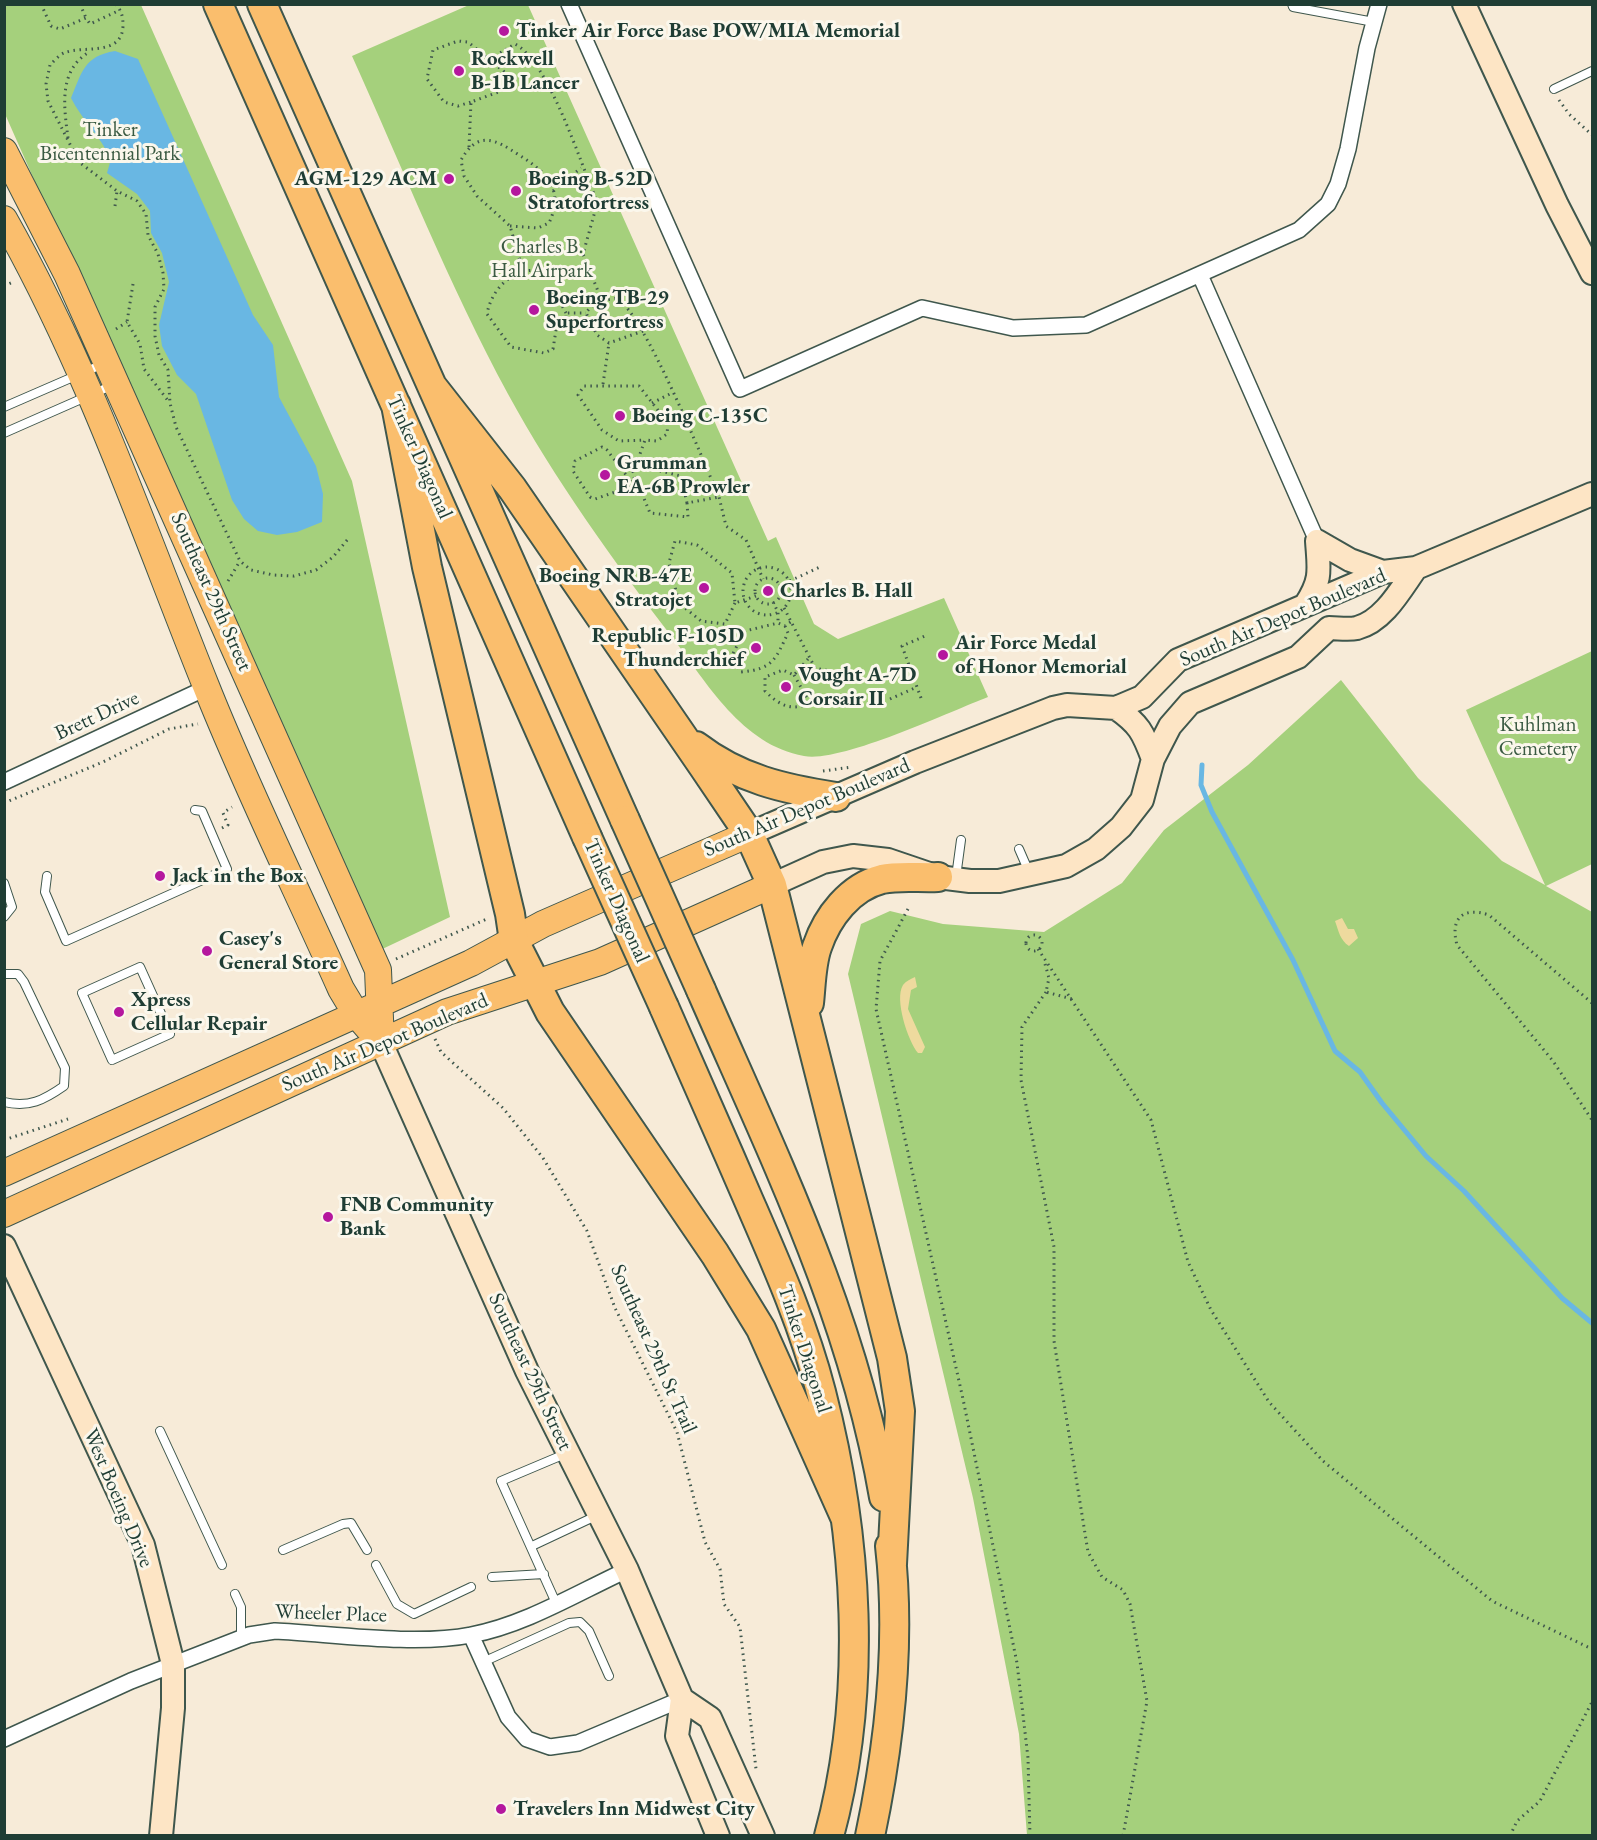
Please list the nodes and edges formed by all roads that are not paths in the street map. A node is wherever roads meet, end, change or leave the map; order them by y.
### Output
1 (218, 4) edge
2 (262, 4) edge
3 (569, 4) edge
4 (1292, 4) edge
5 (1380, 4) edge
6 (1464, 4) edge
7 (1374, 22) junction
8 (1593, 71) edge
9 (1554, 88) road end
10 (4, 151) edge
11 (4, 219) edge
12 (1593, 273) edge
13 (1200, 275) junction
14 (112, 373) junction
15 (84, 385) junction
16 (432, 386) junction
17 (396, 405) junction
18 (4, 407) edge
19 (4, 433) edge
20 (1591, 492) edge
21 (1317, 541) junction
22 (1416, 568) junction
23 (1383, 572) junction
24 (1306, 604) junction
25 (206, 688) junction
26 (1116, 708) junction
27 (682, 735) junction
28 (1153, 759) junction
29 (4, 782) edge
30 (836, 797) junction
31 (195, 810) dead end
32 (749, 834) junction
33 (961, 840) dead end
34 (1019, 849) dead end
35 (47, 876) dead end
36 (1031, 876) junction
37 (947, 878) junction
38 (4, 884) edge
39 (772, 885) junction
40 (4, 917) edge
41 (514, 941) junction
42 (4, 974) edge
43 (534, 983) junction
44 (381, 1004) junction
45 (356, 1014) junction
46 (807, 1017) junction
47 (163, 1018) dead end
48 (170, 1034) dead end
49 (381, 1043) junction
50 (4, 1102) edge
51 (4, 1173) edge
52 (4, 1214) edge
53 (4, 1246) edge
54 (160, 1431) dead end
55 (569, 1453) junction
56 (599, 1514) junction
57 (845, 1517) junction
58 (532, 1546) junction
59 (283, 1550) dead end
60 (368, 1550) dead end
61 (892, 1564) junction
62 (222, 1565) dead end
63 (376, 1565) dead end
64 (627, 1570) junction
65 (544, 1574) junction
66 (492, 1577) dead end
67 (471, 1587) dead end
68 (235, 1594) dead end
69 (556, 1603) junction
70 (471, 1635) junction
71 (241, 1638) junction
72 (483, 1662) junction
73 (173, 1664) junction
74 (609, 1676) dead end
75 (682, 1699) junction
76 (4, 1739) edge
77 (160, 1836) edge
78 (718, 1836) edge
79 (763, 1836) edge
80 (829, 1836) edge
81 (870, 1836) edge

1 - 17 highway, Tinker Diagonal
2 - 16 highway, Tinker Diagonal
3 - 13 street
4 - 7 lane
5 - 7 street
6 - 12 main road
7 - 13 street
8 - 9 lane
10 - 14 main road, Southeast 29th Street
11 - 15 main road, Southeast 29th Street
13 - 21 street
14 - 15 lane
14 - 15 lane
14 - 44 main road, Southeast 29th Street
15 - 18 lane
15 - 19 lane
15 - 25 main road, Southeast 29th Street
16 - 27 highway
16 - 61 highway, Tinker Diagonal, bridge
17 - 41 highway
17 - 57 highway, Tinker Diagonal, bridge
20 - 22 main road, South Air Depot Boulevard
21 - 23 main road
21 - 24 main road
22 - 23 main road, South Air Depot Boulevard
22 - 28 main road, South Air Depot Boulevard
23 - 24 main road, South Air Depot Boulevard
24 - 26 main road, South Air Depot Boulevard
25 - 29 street, Brett Drive
25 - 45 main road, Southeast 29th Street
26 - 28 main road
26 - 30 main road, South Air Depot Boulevard
27 - 30 highway
27 - 32 highway
28 - 36 main road, South Air Depot Boulevard
30 - 32 main road, South Air Depot Boulevard
31 - 35 lane
32 - 39 highway
32 - 41 main road, South Air Depot Boulevard
33 - 37 lane
34 - 36 lane
36 - 37 main road, South Air Depot Boulevard
37 - 39 main road, South Air Depot Boulevard
37 - 46 highway
38 - 40 lane
39 - 43 main road, South Air Depot Boulevard
39 - 46 highway
41 - 43 highway
41 - 44 main road, South Air Depot Boulevard
42 - 50 lane
43 - 49 main road, South Air Depot Boulevard
43 - 57 highway
44 - 45 main road, South Air Depot Boulevard
44 - 49 main road, Southeast 29th Street
45 - 49 main road, Southeast 29th Street
45 - 51 main road, South Air Depot Boulevard
46 - 61 highway
47 - 48 lane
49 - 52 main road, South Air Depot Boulevard
49 - 55 main road, Southeast 29th Street
53 - 73 main road, West Boeing Drive
54 - 62 lane
55 - 56 main road, Southeast 29th Street
55 - 58 lane
56 - 58 lane
56 - 64 main road, Southeast 29th Street
57 - 80 highway, Tinker Diagonal
58 - 65 lane
59 - 60 lane
61 - 81 highway, Tinker Diagonal
63 - 67 lane
64 - 69 street, Wheeler Place
64 - 75 main road, Southeast 29th Street
65 - 66 lane
65 - 69 lane
68 - 71 lane
69 - 70 street, Wheeler Place
70 - 71 street, Wheeler Place
70 - 72 street
71 - 73 street, Wheeler Place
72 - 74 lane
72 - 75 street
73 - 76 street, Wheeler Place
73 - 77 main road, West Boeing Drive
75 - 78 main road
75 - 79 main road

